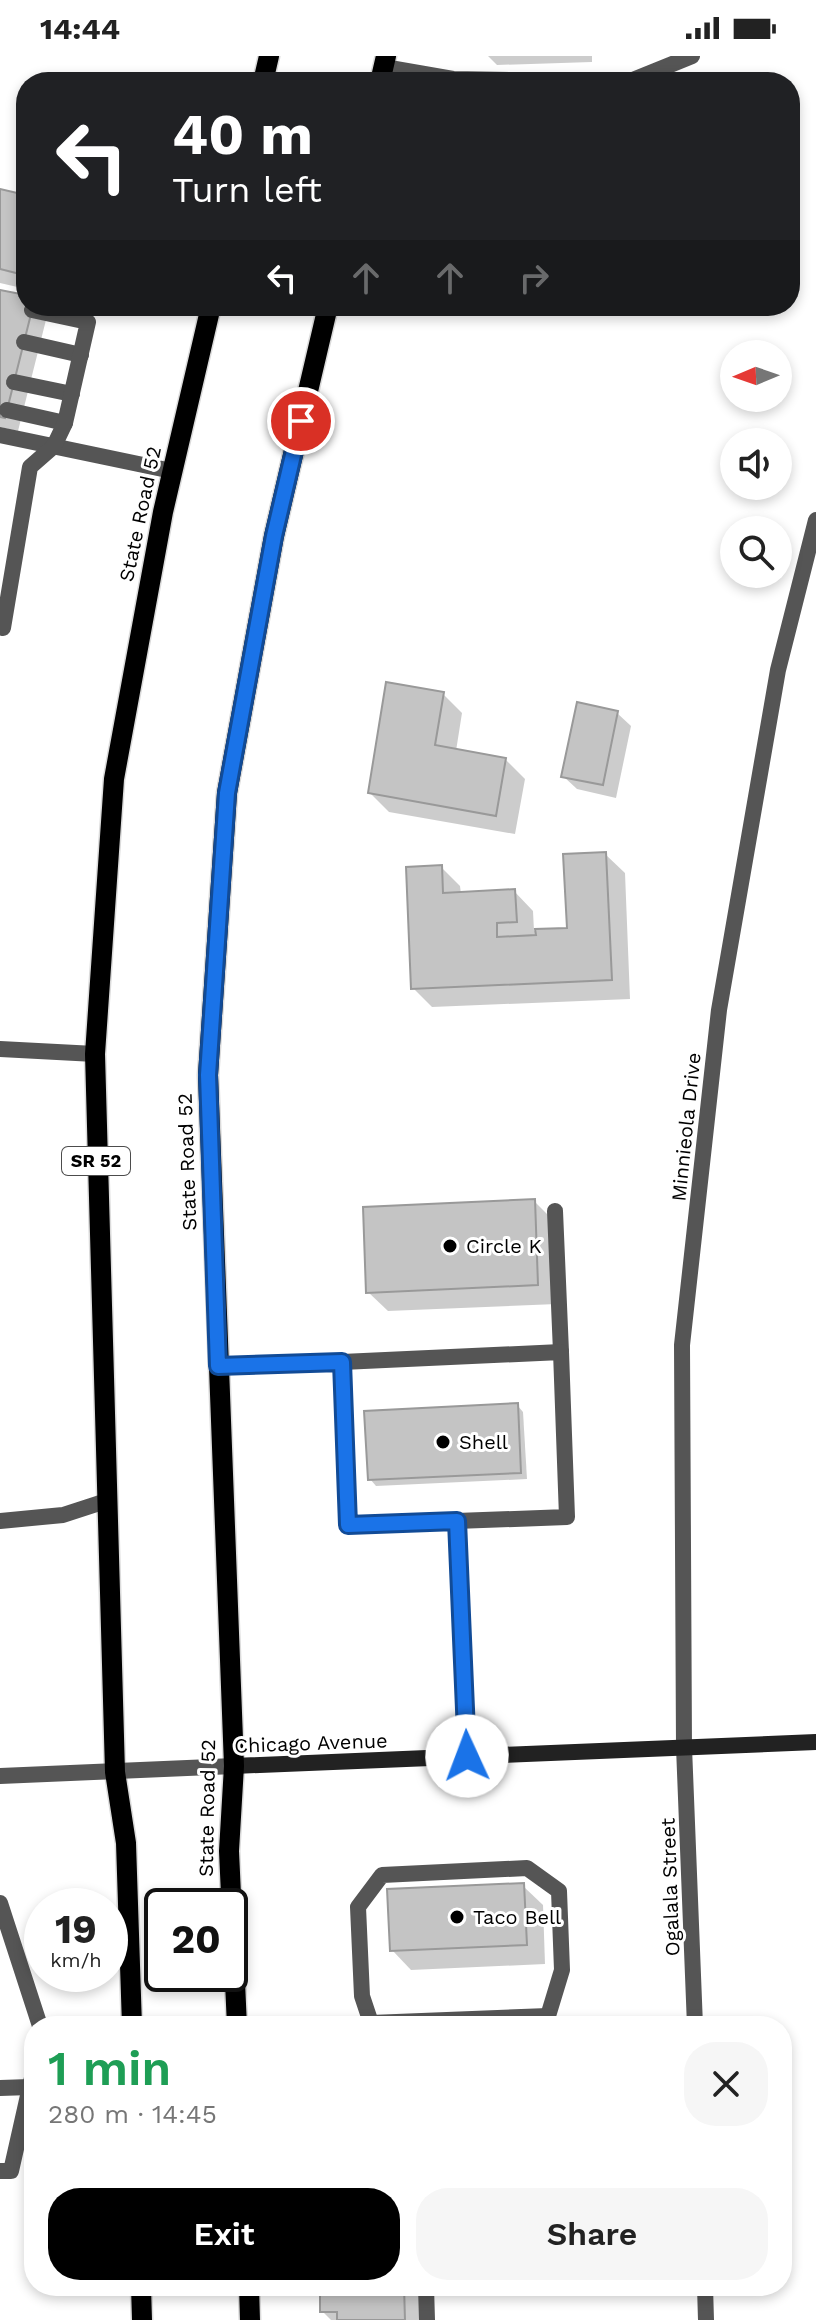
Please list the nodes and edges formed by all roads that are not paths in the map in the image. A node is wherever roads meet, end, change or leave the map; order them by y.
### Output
1 (692, 56) edge
2 (384, 68) edge
3 (409, 72) edge
4 (653, 72) edge
5 (60, 316) edge
6 (209, 316) edge
7 (326, 316) edge
8 (24, 342) dead end
9 (81, 355) junction
10 (14, 382) dead end
11 (72, 394) junction
12 (7, 410) dead end
13 (65, 423) junction
14 (0, 435) edge
15 (54, 446) junction
16 (172, 471) junction
17 (816, 520) edge
18 (3, 628) dead end
19 (0, 1049) edge
20 (95, 1054) junction
21 (555, 1211) dead end
22 (561, 1352) junction
23 (342, 1362) junction
24 (218, 1366) junction
25 (106, 1501) junction
26 (0, 1521) edge
27 (457, 1521) junction
28 (816, 1742) edge
29 (684, 1747) junction
30 (467, 1756) junction
31 (234, 1766) junction
32 (115, 1772) junction
33 (0, 1776) edge
34 (0, 1903) edge
35 (6, 1939) edge
36 (36, 2016) edge
37 (132, 2016) edge
38 (237, 2016) edge
39 (369, 2016) edge
40 (549, 2016) edge
41 (695, 2016) edge
42 (24, 2087) edge
43 (0, 2088) edge
44 (24, 2114) edge
45 (0, 2171) edge
46 (141, 2296) edge
47 (249, 2296) edge
48 (426, 2296) edge
49 (705, 2296) edge
50 (142, 2320) edge
51 (250, 2320) edge
52 (427, 2320) edge
53 (706, 2320) edge

1 - 4 street
2 - 3 street
5 - 9 street
6 - 16 main road, State Road 52 / SR 52
7 - 24 main road, State Road 52
8 - 9 street
9 - 11 street
10 - 11 street
11 - 13 street
12 - 13 street
13 - 15 street
14 - 15 street
15 - 16 street
15 - 18 street
16 - 20 main road, State Road 52 / SR 52
17 - 29 street, Minnieola Drive
19 - 20 street
20 - 25 main road, State Road 52 / SR 52
21 - 22 street
22 - 23 street
22 - 27 street
23 - 24 street
23 - 27 street
24 - 31 main road, State Road 52
25 - 26 street
25 - 32 main road, State Road 52 / SR 52
27 - 30 street
28 - 29 street, Chicago Avenue
29 - 30 street, Chicago Avenue
29 - 41 street, Ogalala Street
30 - 31 street, Chicago Avenue
31 - 32 street, Chicago Avenue
31 - 38 main road, State Road 52
32 - 33 street, Chicago Avenue
32 - 37 main road, State Road 52 / SR 52
34 - 35 street
35 - 36 street
39 - 40 street
42 - 43 street
44 - 45 street
46 - 50 main road
47 - 51 main road
48 - 52 street
49 - 53 street

